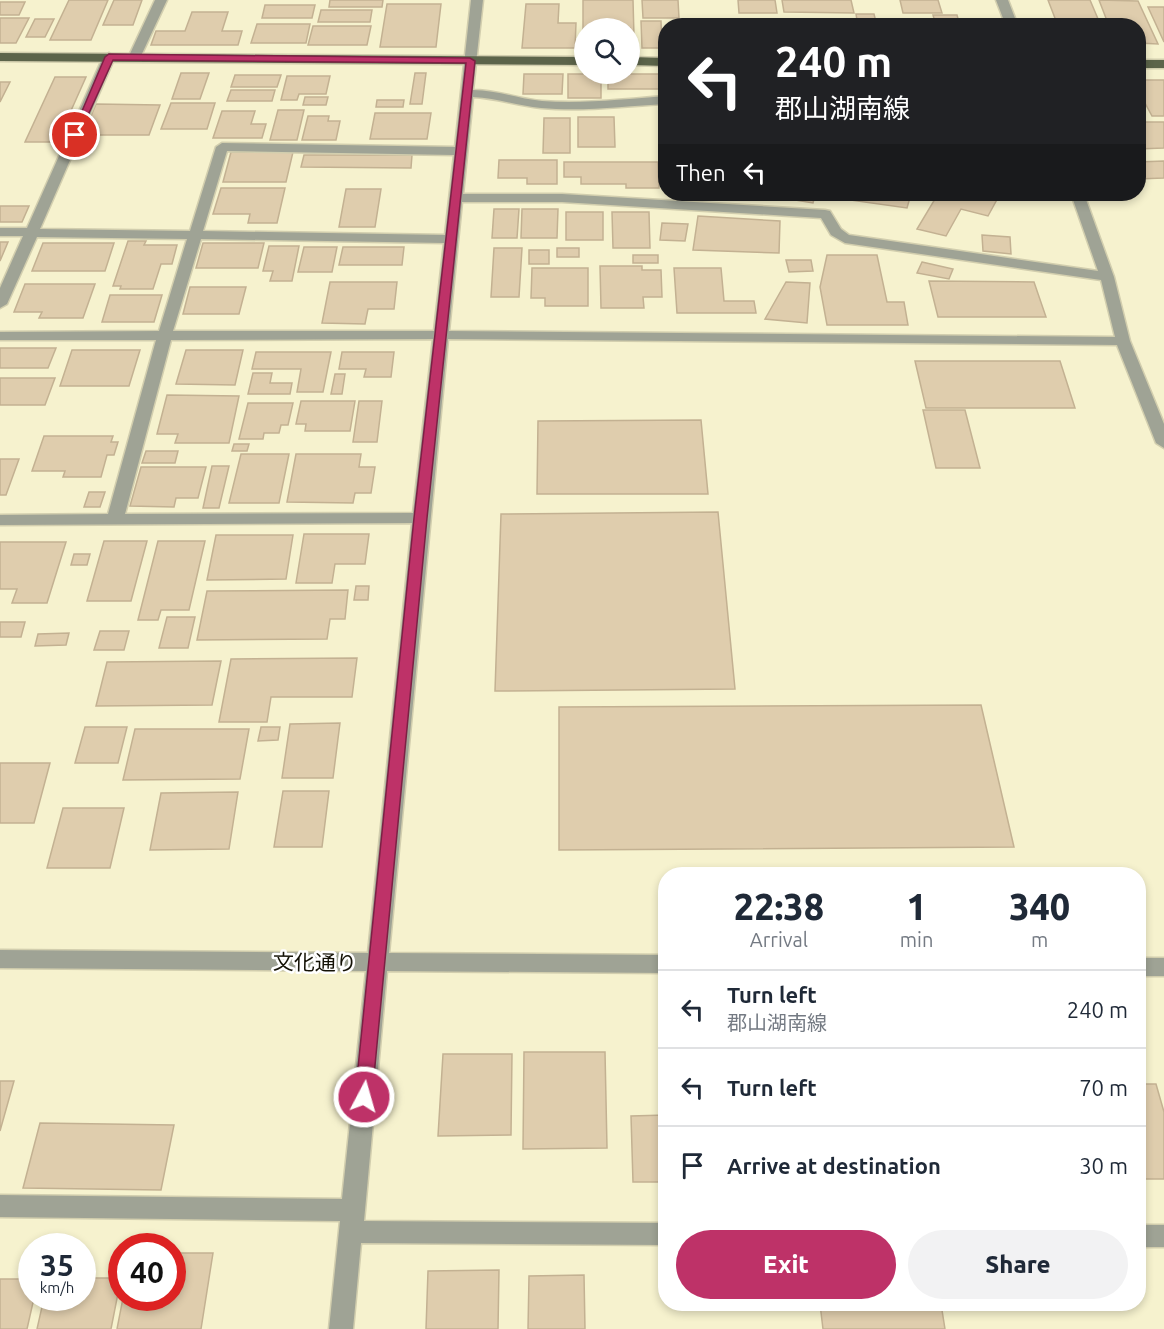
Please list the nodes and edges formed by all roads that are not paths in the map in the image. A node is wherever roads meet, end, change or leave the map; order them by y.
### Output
1 (161, 0) edge
2 (477, 0) edge
3 (1002, 0) edge
4 (1009, 18) edge
5 (0, 57) edge
6 (109, 57) junction
7 (134, 58) junction
8 (470, 61) junction
9 (574, 61) edge
10 (640, 61) edge
11 (658, 62) edge
12 (1146, 64) edge
13 (1164, 64) edge
14 (467, 93) junction
15 (658, 101) edge
16 (460, 151) junction
17 (455, 198) junction
18 (1080, 201) edge
19 (0, 232) edge
20 (32, 233) junction
21 (195, 235) junction
22 (450, 239) junction
23 (1107, 277) junction
24 (0, 304) edge
25 (165, 335) junction
26 (441, 335) junction
27 (0, 336) edge
28 (1123, 340) junction
29 (1164, 443) edge
30 (421, 518) junction
31 (115, 519) junction
32 (0, 520) edge
33 (0, 959) edge
34 (378, 962) junction
35 (658, 964) edge
36 (1146, 967) edge
37 (1164, 967) edge
38 (0, 1206) edge
39 (351, 1221) junction
40 (658, 1234) edge
41 (1146, 1236) edge
42 (1164, 1236) edge
43 (341, 1329) edge

1 - 7 street
2 - 8 street
3 - 4 street
5 - 6 main road
6 - 7 main road
6 - 20 street
7 - 8 main road
8 - 9 main road
8 - 14 street
10 - 11 main road
12 - 13 main road
14 - 15 street
14 - 16 street
16 - 17 street
16 - 21 street
17 - 22 street
17 - 23 street
18 - 23 street
19 - 20 street
20 - 21 street
20 - 24 street
21 - 22 street
21 - 25 street
22 - 26 street
23 - 28 street
25 - 26 street
25 - 27 street
25 - 31 street
26 - 28 street
26 - 30 street
28 - 29 street
30 - 31 street
30 - 34 street
31 - 32 street
33 - 34 street, 文化通り
34 - 35 street, 文化通り
34 - 39 street
36 - 37 street
38 - 39 street
39 - 40 street
39 - 43 street
41 - 42 street

